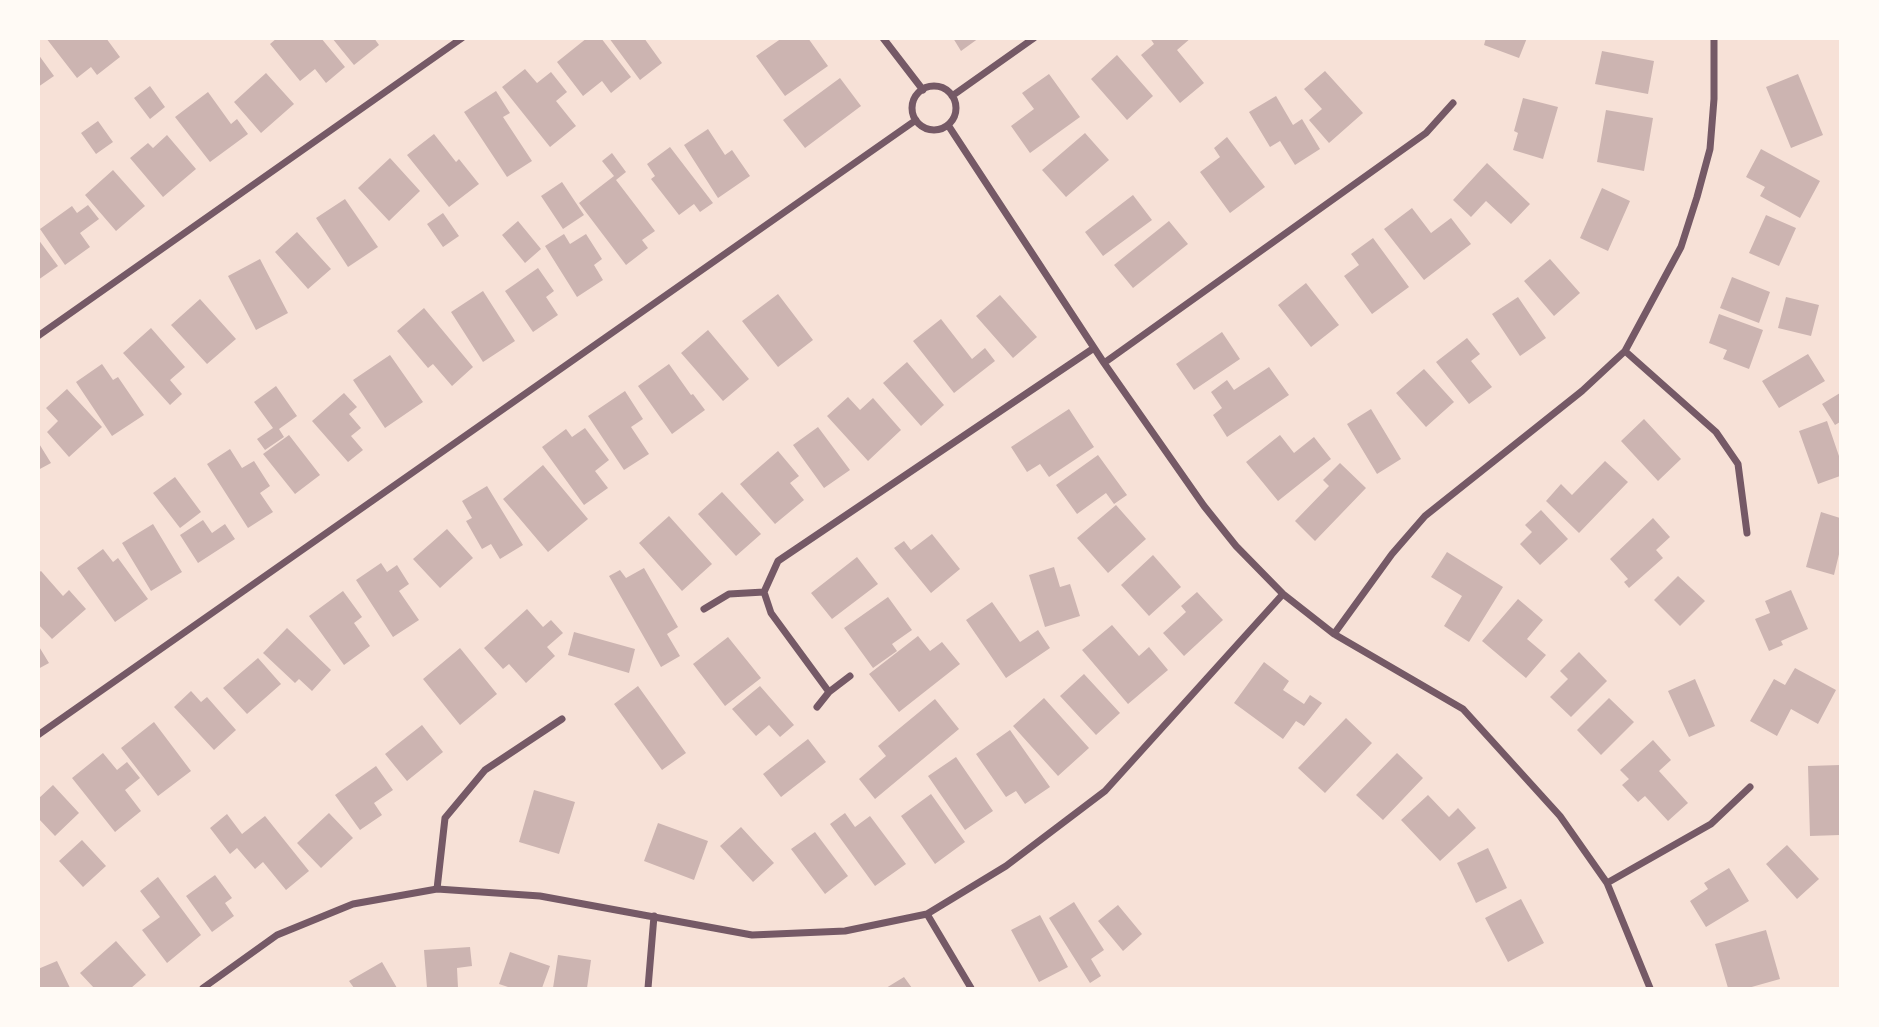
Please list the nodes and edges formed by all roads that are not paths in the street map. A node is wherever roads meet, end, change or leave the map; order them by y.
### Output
1 (462, 38) edge
2 (883, 38) edge
3 (1034, 38) edge
4 (1714, 38) edge
5 (923, 90) junction
6 (952, 96) junction
7 (1453, 103) dead end
8 (916, 120) junction
9 (948, 125) junction
10 (38, 336) edge
11 (1094, 348) junction
12 (1625, 351) junction
13 (1104, 363) junction
14 (1747, 533) dead end
15 (764, 593) junction
16 (1283, 594) junction
17 (704, 609) dead end
18 (1334, 634) junction
19 (850, 676) dead end
20 (829, 692) junction
21 (817, 707) dead end
22 (562, 719) dead end
23 (38, 735) edge
24 (1750, 787) dead end
25 (1607, 884) junction
26 (437, 889) junction
27 (927, 914) junction
28 (653, 916) junction
29 (204, 988) edge
30 (648, 989) edge
31 (971, 989) edge
32 (1650, 989) edge

1 - 10 street
2 - 5 street
3 - 6 street
4 - 12 street
5 - 6 street
5 - 8 street
6 - 9 street
7 - 13 street
8 - 9 street
8 - 23 street
9 - 11 street
11 - 13 street
11 - 15 street
12 - 14 street
12 - 18 street
13 - 16 street
15 - 17 street
15 - 20 street
16 - 18 street
16 - 27 street
18 - 25 street
19 - 20 street
20 - 21 street
22 - 26 street
24 - 25 street
25 - 32 street
26 - 28 street
26 - 29 street
27 - 28 street
27 - 31 street
28 - 30 street

